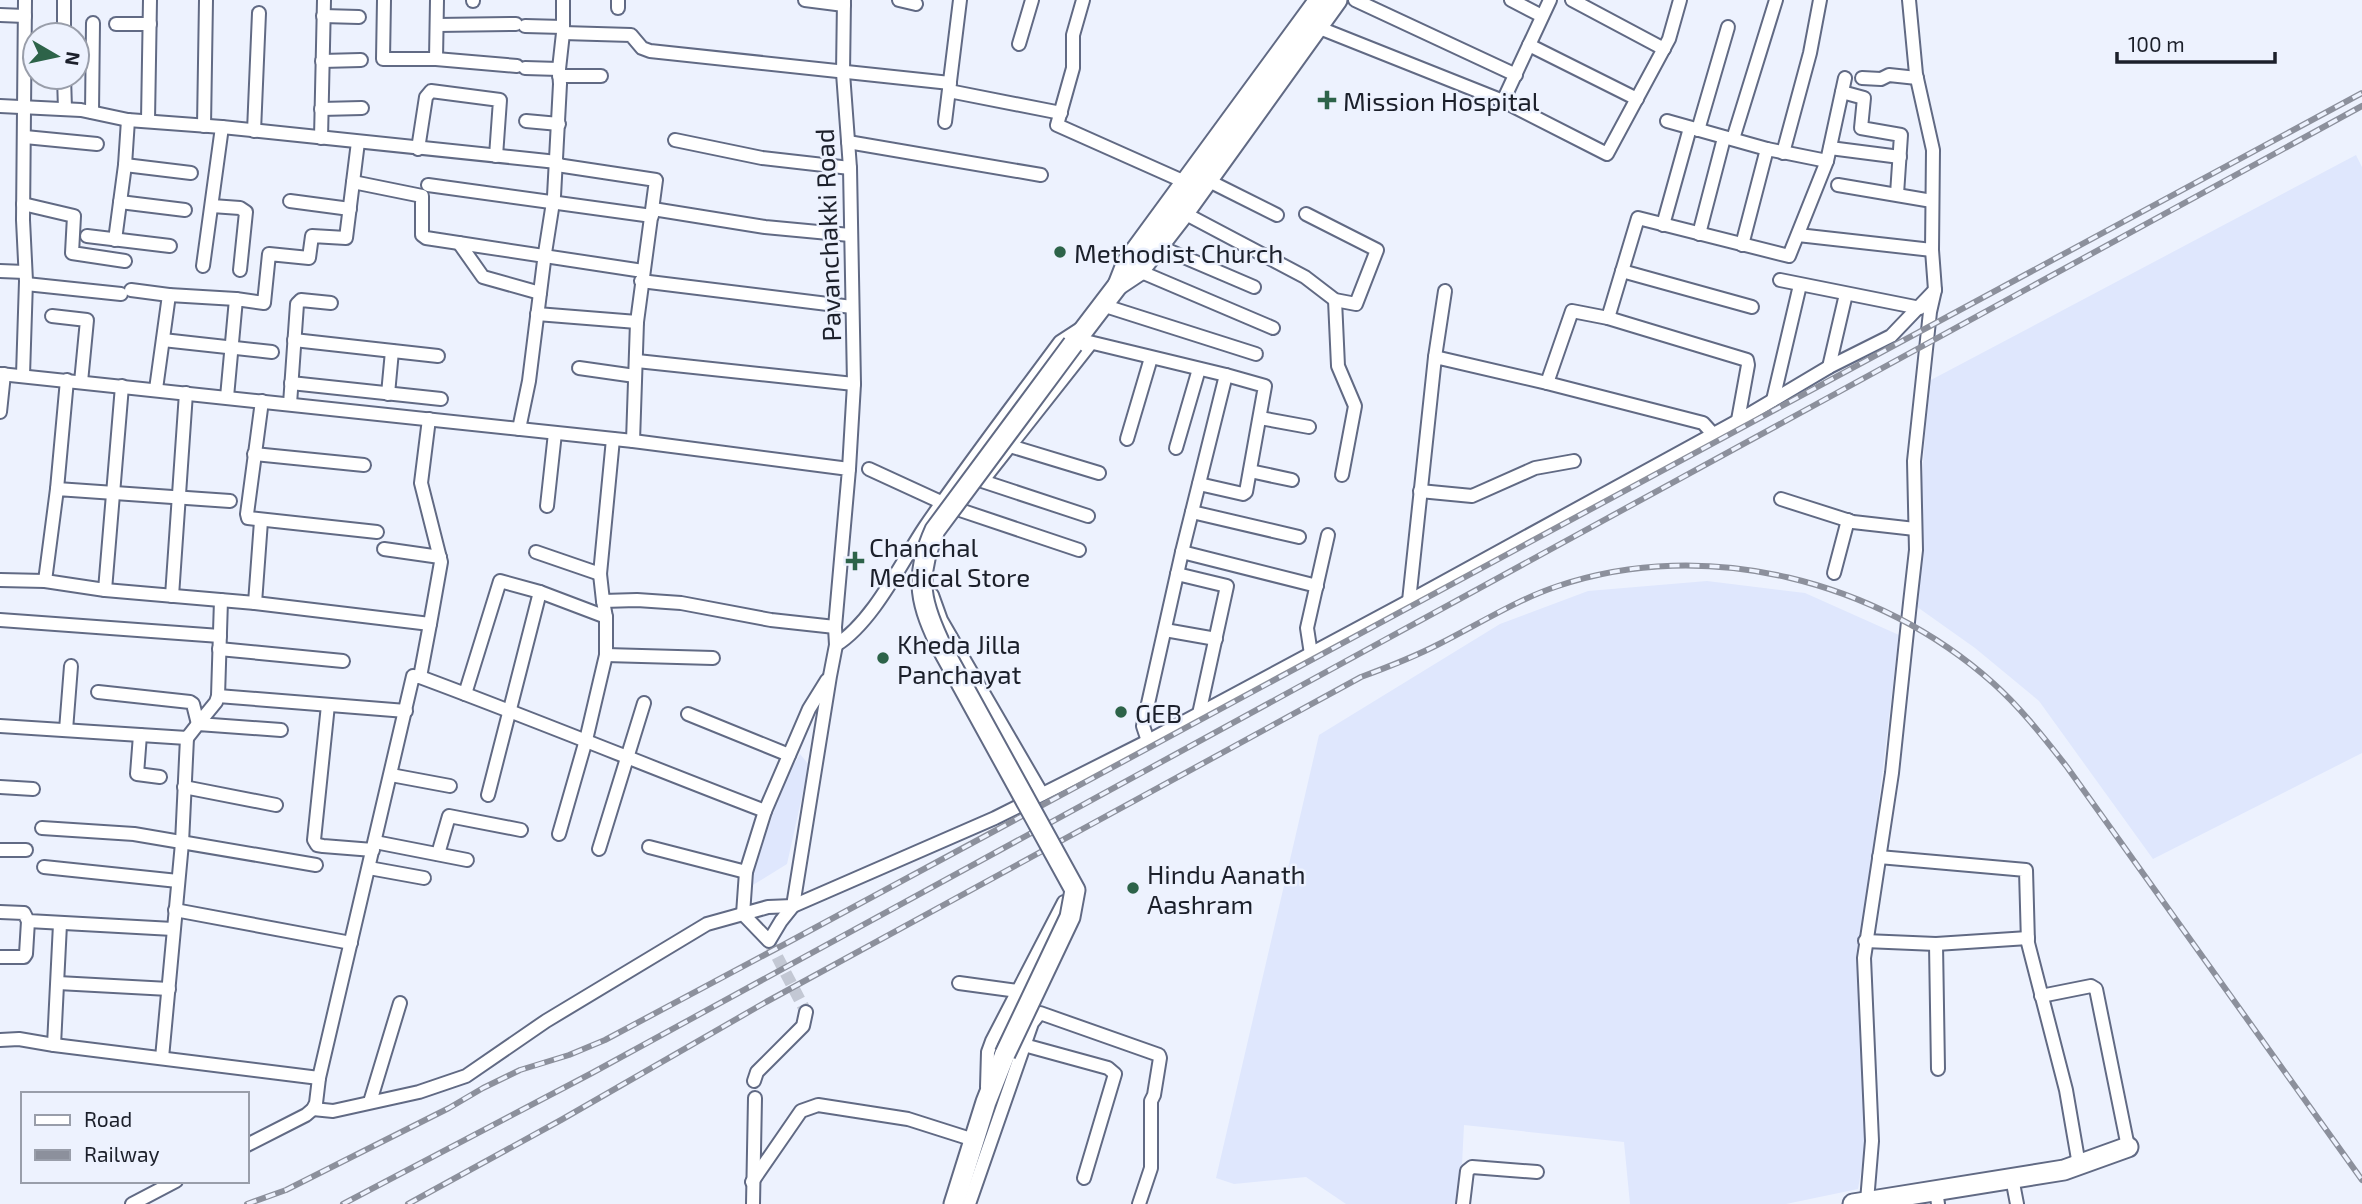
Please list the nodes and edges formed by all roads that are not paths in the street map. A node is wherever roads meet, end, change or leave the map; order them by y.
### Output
1 (25, 0) edge
2 (64, 0) edge
3 (150, 0) edge
4 (205, 0) edge
5 (324, 0) edge
6 (384, 0) edge
7 (437, 0) edge
8 (563, 0) edge
9 (806, 0) edge
10 (899, 0) edge
11 (960, 0) edge
12 (1031, 0) edge
13 (1083, 0) edge
14 (1319, 0) edge
15 (1337, 0) edge
16 (1355, 0) edge
17 (1511, 0) edge
18 (1550, 0) edge
19 (1572, 0) edge
20 (1680, 0) edge
21 (1776, 0) edge
22 (1820, 0) edge
23 (1909, 0) edge
24 (844, 3) edge
25 (916, 4) dead end
26 (260, 13) dead end
27 (0, 15) edge
28 (25, 16) junction
29 (323, 16) junction
30 (1542, 16) junction
31 (359, 17) dead end
32 (64, 21) edge
33 (93, 23) dead end
34 (116, 24) dead end
35 (150, 24) junction
36 (437, 26) junction
37 (1317, 27) junction
38 (1728, 27) dead end
39 (563, 30) junction
40 (1019, 44) dead end
41 (1529, 46) junction
42 (1664, 50) junction
43 (436, 59) junction
44 (360, 60) dead end
45 (322, 61) junction
46 (559, 73) junction
47 (843, 73) junction
48 (1516, 75) junction
49 (601, 76) dead end
50 (1845, 78) dead end
51 (1862, 78) dead end
52 (1917, 78) junction
53 (950, 87) junction
54 (65, 91) edge
55 (1842, 93) junction
56 (1637, 99) junction
57 (1503, 101) junction
58 (0, 106) edge
59 (25, 106) junction
60 (362, 108) dead end
61 (65, 109) junction
62 (321, 109) junction
63 (92, 112) junction
64 (1061, 113) junction
65 (128, 120) junction
66 (148, 120) junction
67 (526, 121) dead end
68 (1667, 121) dead end
69 (946, 122) dead end
70 (559, 124) junction
71 (204, 126) junction
72 (222, 127) junction
73 (1694, 129) junction
74 (254, 131) junction
75 (25, 136) junction
76 (321, 138) junction
77 (1729, 139) junction
78 (675, 140) dead end
79 (358, 142) junction
80 (848, 142) junction
81 (97, 144) dead end
82 (1830, 148) junction
83 (418, 149) junction
84 (1767, 149) junction
85 (1783, 153) junction
86 (496, 156) junction
87 (1900, 157) junction
88 (1826, 162) junction
89 (557, 164) junction
90 (125, 165) junction
91 (850, 169) junction
92 (191, 173) dead end
93 (1041, 175) dead end
94 (1207, 180) junction
95 (353, 182) junction
96 (1185, 182) junction
97 (428, 185) dead end
98 (1838, 185) dead end
99 (1896, 194) junction
100 (290, 201) dead end
101 (553, 201) junction
102 (1932, 201) junction
103 (120, 202) junction
104 (23, 204) junction
105 (212, 206) junction
106 (349, 209) junction
107 (185, 210) dead end
108 (652, 212) junction
109 (1184, 213) junction
110 (1306, 214) dead end
111 (1277, 215) dead end
112 (1663, 225) junction
113 (1699, 234) junction
114 (850, 235) junction
115 (1798, 235) junction
116 (87, 236) dead end
117 (115, 240) junction
118 (459, 243) junction
119 (1742, 245) junction
120 (170, 246) dead end
121 (1158, 246) junction
122 (1932, 250) junction
123 (544, 258) junction
124 (125, 261) dead end
125 (203, 266) dead end
126 (240, 270) dead end
127 (0, 271) edge
128 (1139, 271) junction
129 (1622, 271) junction
130 (642, 276) junction
131 (26, 278) junction
132 (1780, 280) dead end
133 (1118, 285) junction
134 (1800, 285) junction
135 (1254, 287) dead end
136 (1935, 290) junction
137 (1445, 291) dead end
138 (540, 293) junction
139 (1846, 294) junction
140 (169, 295) junction
141 (236, 299) junction
142 (1335, 300) junction
143 (331, 303) dead end
144 (1102, 305) junction
145 (852, 307) junction
146 (1752, 307) dead end
147 (1920, 308) junction
148 (537, 314) junction
149 (52, 316) dead end
150 (1608, 318) junction
151 (637, 322) junction
152 (1273, 328) dead end
153 (1082, 337) junction
154 (294, 340) junction
155 (163, 341) junction
156 (231, 349) junction
157 (392, 351) junction
158 (272, 352) dead end
159 (1256, 354) dead end
160 (438, 356) dead end
161 (1435, 357) junction
162 (1151, 358) junction
163 (637, 361) junction
164 (1829, 367) junction
165 (579, 368) dead end
166 (1199, 369) junction
167 (2, 374) edge
168 (23, 375) junction
169 (1226, 375) junction
170 (635, 376) junction
171 (67, 380) junction
172 (81, 382) junction
173 (291, 383) junction
174 (1547, 383) junction
175 (854, 384) junction
176 (122, 386) junction
177 (156, 390) junction
178 (186, 393) junction
179 (388, 394) junction
180 (227, 397) junction
181 (441, 399) dead end
182 (1773, 400) junction
183 (262, 401) junction
184 (290, 404) junction
185 (0, 412) edge
186 (1260, 418) junction
187 (429, 419) junction
188 (1738, 420) junction
189 (1309, 427) dead end
190 (519, 429) junction
191 (555, 433) junction
192 (1713, 434) junction
193 (613, 439) junction
194 (1127, 439) dead end
195 (633, 441) junction
196 (1010, 446) junction
197 (1176, 448) dead end
198 (254, 454) junction
199 (1573, 461) dead end
200 (364, 465) dead end
201 (849, 469) junction
202 (869, 469) dead end
203 (1250, 471) junction
204 (1099, 473) dead end
205 (1342, 475) dead end
206 (1292, 480) dead end
207 (982, 481) junction
208 (1199, 484) junction
209 (57, 489) junction
210 (1420, 491) junction
211 (113, 494) junction
212 (178, 498) junction
213 (1782, 499) dead end
214 (230, 501) dead end
215 (943, 503) junction
216 (547, 506) dead end
217 (960, 510) junction
218 (1192, 512) junction
219 (1088, 516) dead end
220 (1849, 520) junction
221 (261, 521) junction
222 (1915, 529) junction
223 (377, 533) dead end
224 (1328, 535) dead end
225 (1299, 537) dead end
226 (384, 549) dead end
227 (1079, 550) dead end
228 (536, 552) dead end
229 (1182, 552) junction
230 (440, 557) junction
231 (1834, 573) dead end
232 (600, 574) junction
233 (1177, 574) junction
234 (0, 580) edge
235 (45, 581) junction
236 (1317, 586) junction
237 (105, 590) junction
238 (540, 592) junction
239 (172, 596) junction
240 (222, 600) junction
241 (603, 601) junction
242 (1409, 601) junction
243 (254, 603) junction
244 (606, 617) junction
245 (0, 620) edge
246 (430, 624) junction
247 (835, 627) junction
248 (1165, 630) junction
249 (1216, 639) junction
250 (219, 643) junction
251 (836, 645) junction
252 (1311, 654) junction
253 (606, 655) junction
254 (713, 658) dead end
255 (343, 661) dead end
256 (71, 666) dead end
257 (830, 676) junction
258 (420, 677) junction
259 (98, 692) dead end
260 (465, 694) junction
261 (218, 696) junction
262 (644, 704) dead end
263 (328, 705) junction
264 (509, 710) junction
265 (406, 712) junction
266 (688, 714) dead end
267 (1199, 714) junction
268 (198, 724) junction
269 (0, 726) edge
270 (66, 730) junction
271 (281, 730) dead end
272 (140, 735) junction
273 (187, 738) junction
274 (586, 740) junction
275 (1148, 741) junction
276 (789, 755) junction
277 (628, 759) junction
278 (391, 775) junction
279 (160, 777) dead end
280 (450, 786) dead end
281 (0, 787) edge
282 (184, 787) junction
283 (33, 789) dead end
284 (1042, 794) junction
285 (488, 795) dead end
286 (276, 805) dead end
287 (765, 811) junction
288 (42, 828) dead end
289 (521, 830) dead end
290 (558, 834) dead end
291 (182, 843) junction
292 (374, 846) junction
293 (649, 846) dead end
294 (599, 849) dead end
295 (0, 850) edge
296 (26, 850) dead end
297 (438, 854) junction
298 (1879, 857) junction
299 (467, 860) dead end
300 (316, 865) dead end
301 (44, 867) dead end
302 (369, 869) junction
303 (746, 872) junction
304 (424, 878) dead end
305 (178, 881) junction
306 (1064, 902) dead end
307 (793, 906) junction
308 (175, 910) junction
309 (0, 912) edge
310 (743, 914) junction
311 (28, 921) junction
312 (60, 924) junction
313 (173, 929) junction
314 (2028, 938) junction
315 (1866, 941) junction
316 (351, 943) junction
317 (1936, 944) junction
318 (0, 957) edge
319 (58, 983) junction
320 (959, 983) dead end
321 (169, 989) junction
322 (1018, 991) junction
323 (2041, 996) junction
324 (400, 1003) dead end
325 (806, 1012) dead end
326 (0, 1041) edge
327 (54, 1045) junction
328 (1024, 1045) junction
329 (162, 1058) junction
330 (1938, 1069) dead end
331 (319, 1078) junction
332 (754, 1081) dead end
333 (755, 1098) dead end
334 (370, 1102) junction
335 (986, 1102) junction
336 (313, 1109) junction
337 (974, 1140) junction
338 (248, 1144) edge
339 (2129, 1147) joint
340 (2079, 1165) junction
341 (1537, 1172) dead end
342 (1084, 1178) dead end
343 (2012, 1178) junction
344 (752, 1182) junction
345 (172, 1183) edge
346 (1937, 1197) edge
347 (1867, 1202) edge
348 (132, 1204) edge
349 (753, 1204) edge
350 (954, 1204) edge
351 (969, 1204) edge
352 (1139, 1204) edge
353 (1463, 1204) edge
354 (2017, 1204) edge

1 - 28 street
2 - 32 street
3 - 35 street
4 - 71 street
5 - 29 street
6 - 43 street
7 - 36 street
8 - 39 street
9 - 24 street
10 - 25 street
11 - 53 street
12 - 40 street
13 - 64 street
14 - 96 main road
15 - 37 main road
16 - 48 street
17 - 30 street
18 - 30 street
19 - 42 street
20 - 42 street
21 - 77 street
22 - 85 street
23 - 52 street
24 - 47 street, Pavanchakki Road
26 - 74 street
27 - 28 street
28 - 59 street
29 - 31 street
29 - 45 street
30 - 41 street
33 - 63 street
34 - 35 street
35 - 66 street
36 - 39 street
36 - 43 street
37 - 57 street
37 - 94 main road
38 - 73 street
39 - 46 street
39 - 47 street
41 - 48 street
41 - 56 street
42 - 56 street
43 - 46 street
44 - 45 street
45 - 62 street
46 - 49 street
46 - 70 street
47 - 53 street
47 - 80 street, Pavanchakki Road
48 - 57 street
50 - 55 street
51 - 52 street
52 - 102 street
53 - 64 street
53 - 69 street
54 - 61 street
55 - 82 street
55 - 87 street
56 - 57 street
58 - 59 street
59 - 61 street
59 - 75 street
60 - 62 street
61 - 63 street
62 - 76 street
63 - 65 street
64 - 96 street
65 - 66 street
65 - 90 street
66 - 71 street
67 - 70 street
68 - 73 street
70 - 89 street
71 - 72 street
72 - 74 street
72 - 105 street
73 - 77 street
73 - 112 street
74 - 76 street
75 - 81 street
75 - 104 street
76 - 79 street
77 - 84 street
77 - 113 street
78 - 91 street
79 - 83 street
79 - 95 street
80 - 91 street, Pavanchakki Road
80 - 93 street
82 - 87 street
82 - 88 street
83 - 86 street
83 - 86 street
84 - 85 street
84 - 119 street
85 - 88 street
86 - 89 street
87 - 99 street
88 - 115 street
89 - 101 street
89 - 108 street
90 - 92 street
90 - 103 street
91 - 114 street, Pavanchakki Road
94 - 109 main road
94 - 111 street
95 - 106 street
95 - 118 street
96 - 133 main road
97 - 101 street
98 - 99 street
99 - 102 street
100 - 106 street
101 - 108 street
101 - 123 street
102 - 122 street
103 - 107 street
103 - 117 street
104 - 124 street
104 - 131 street
105 - 125 street
105 - 126 street
106 - 141 street
108 - 114 street
108 - 130 street
109 - 121 main road
109 - 142 street
110 - 142 street
112 - 113 street
112 - 129 street
113 - 119 street
114 - 145 street, Pavanchakki Road
115 - 119 street
115 - 122 street
116 - 117 street
117 - 120 street
118 - 123 street
118 - 138 street
121 - 128 main road
121 - 135 street
122 - 136 street
123 - 130 street
123 - 138 street
127 - 131 street
128 - 133 main road
128 - 152 street
129 - 146 street
129 - 150 street
130 - 145 street
130 - 151 street
131 - 140 street
131 - 168 street
132 - 134 street
133 - 144 main road
134 - 139 street
134 - 182 street
136 - 147 street
136 - 222 street
137 - 161 street
138 - 148 street
139 - 147 street
139 - 164 street
140 - 141 street
140 - 155 street
141 - 156 street
142 - 205 street
143 - 154 street
144 - 153 main road
144 - 159 street
145 - 175 street, Pavanchakki Road
147 - 164 street
148 - 151 street
148 - 190 street
149 - 172 street
150 - 174 street
150 - 188 street
151 - 163 street
153 - 162 street
153 - 196 street
153 - 215 street
153 - 335 main road, bridge
154 - 157 street
154 - 173 street
155 - 156 street
155 - 177 street
156 - 158 street
156 - 180 street
157 - 160 street
157 - 179 street
161 - 174 street
161 - 210 street
162 - 166 street
162 - 194 street
163 - 170 street
163 - 175 street
164 - 182 street
165 - 170 street
166 - 169 street
166 - 197 street
167 - 168 street
167 - 185 street
168 - 171 street
169 - 186 street
169 - 208 street
170 - 195 street
171 - 172 street
171 - 209 street
172 - 176 street
173 - 179 street
173 - 184 street
174 - 192 street
175 - 201 street, Pavanchakki Road
176 - 177 street
176 - 211 street
177 - 178 street
178 - 180 street
178 - 212 street
179 - 181 street
180 - 183 street
182 - 188 street
183 - 184 street
183 - 198 street
184 - 187 street
186 - 189 street
186 - 203 street
187 - 190 street
187 - 230 street
188 - 192 street
190 - 191 street
191 - 193 street
191 - 216 street
192 - 242 street
193 - 195 street
193 - 232 street
195 - 201 street
196 - 204 street
196 - 207 street
198 - 200 street
198 - 221 street
199 - 210 street
201 - 247 street, Pavanchakki Road
202 - 215 street
203 - 206 street
203 - 208 street
207 - 217 street
207 - 219 street
208 - 218 street
209 - 211 street
209 - 235 street
210 - 242 street
211 - 212 street
211 - 237 street
212 - 214 street
212 - 239 street
213 - 220 street
215 - 251 street
217 - 227 street
217 - 284 street
218 - 225 street
218 - 229 street
220 - 222 street
220 - 231 street
221 - 223 street
221 - 243 street
222 - 298 street
224 - 236 street
226 - 230 street
228 - 232 street
229 - 233 street
229 - 236 street
230 - 246 street
232 - 241 street
233 - 248 street
233 - 249 street
234 - 235 street
235 - 237 street
236 - 252 street
237 - 239 street
238 - 244 street
238 - 260 street
238 - 264 street
239 - 240 street
240 - 243 street
240 - 250 street
241 - 244 street
241 - 247 street
242 - 252 street
243 - 246 street
244 - 253 street
245 - 250 street
246 - 258 street
247 - 251 street, Pavanchakki Road
248 - 249 street
248 - 275 street
249 - 267 street
250 - 255 street
250 - 261 street
251 - 257 street, Pavanchakki Road
252 - 267 street
253 - 254 street
253 - 274 street
256 - 270 street
257 - 276 street
257 - 307 street, Pavanchakki Road
258 - 260 street
258 - 265 street
259 - 268 street
260 - 264 street
261 - 263 street
261 - 268 street
262 - 277 street
263 - 265 street
263 - 292 street
264 - 274 street
264 - 285 street
265 - 278 street
266 - 276 street
267 - 275 street
268 - 271 street
268 - 273 street
269 - 270 street
270 - 272 street
272 - 273 street
272 - 279 street
273 - 282 street
274 - 277 street
274 - 290 street
275 - 284 street
276 - 287 street
277 - 287 street
277 - 294 street
278 - 280 street
278 - 292 street
281 - 283 street
282 - 286 street
282 - 291 street
284 - 307 street
287 - 303 street
288 - 291 street
289 - 297 street
291 - 300 street
291 - 305 street
292 - 297 street
292 - 302 street
293 - 303 street
295 - 296 street
297 - 299 street
298 - 314 street
298 - 315 street
301 - 305 street
302 - 304 street
302 - 316 street
303 - 310 street
305 - 308 street
306 - 322 street
307 - 310 street
307 - 310 street
308 - 313 street
308 - 316 street
309 - 311 street
310 - 334 street
311 - 312 street
311 - 318 street
312 - 313 street
312 - 319 street
313 - 321 street
314 - 317 street
314 - 323 street
315 - 317 street
315 - 347 street
316 - 331 street
317 - 330 street
319 - 321 street
319 - 327 street
320 - 322 street
321 - 329 street
322 - 335 street
323 - 339 street
323 - 340 street
324 - 334 street
325 - 332 street
326 - 327 street
327 - 329 street
328 - 342 street
328 - 351 street
328 - 352 street
329 - 331 street
331 - 336 street
333 - 344 street
334 - 336 street
335 - 337 main road
336 - 338 street
337 - 344 street
337 - 350 main road
339 - 340 main road
340 - 343 main road
341 - 353 street
343 - 346 main road
343 - 354 street
344 - 349 street
345 - 348 street
346 - 347 main road

